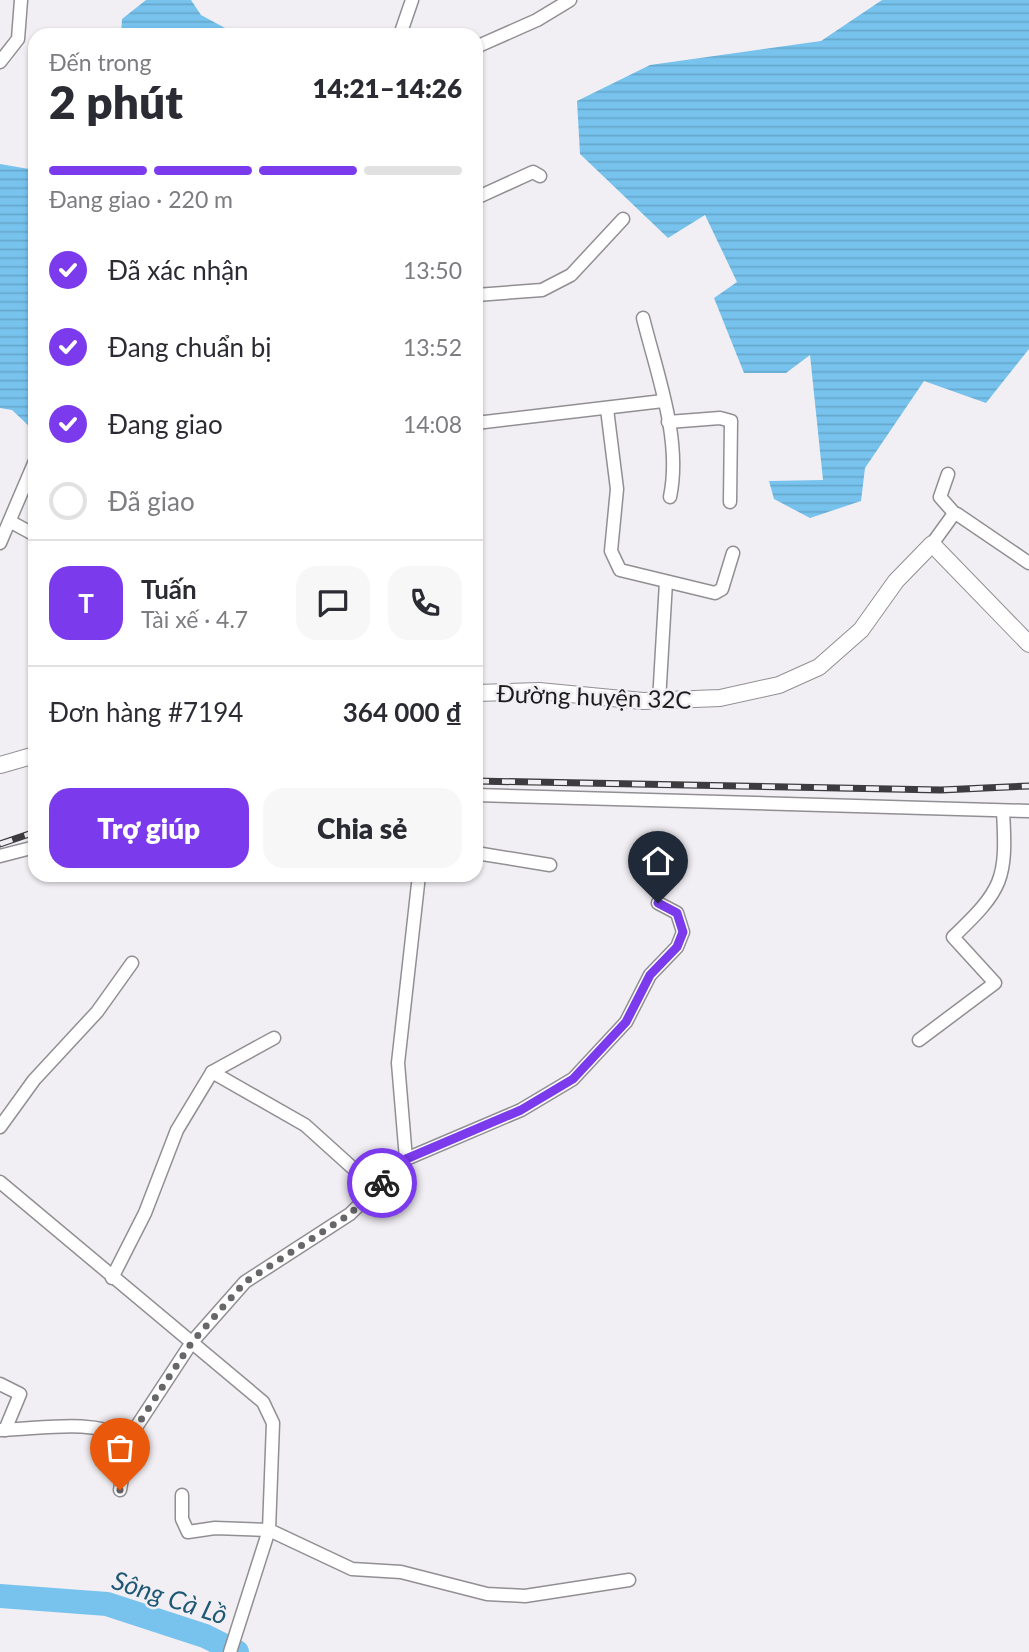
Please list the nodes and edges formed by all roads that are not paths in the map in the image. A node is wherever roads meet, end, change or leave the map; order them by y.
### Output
1 (21, 0) edge
2 (412, 0) edge
3 (570, 0) edge
4 (402, 28) edge
5 (483, 44) edge
6 (0, 62) edge
7 (540, 176) dead end
8 (483, 195) edge
9 (623, 219) dead end
10 (483, 294) edge
11 (643, 318) dead end
12 (663, 401) junction
13 (607, 409) junction
14 (668, 422) junction
15 (483, 423) edge
16 (948, 474) dead end
17 (28, 480) edge
18 (670, 497) dead end
19 (730, 502) dead end
20 (955, 514) junction
21 (12, 522) junction
22 (28, 531) edge
23 (0, 543) edge
24 (932, 544) junction
25 (733, 553) dead end
26 (1029, 563) edge
27 (666, 582) junction
28 (1029, 644) edge
29 (483, 693) edge
30 (659, 701) junction
31 (28, 757) edge
32 (0, 765) edge
33 (483, 795) edge
34 (1003, 811) junction
35 (1029, 811) edge
36 (28, 850) edge
37 (483, 854) edge
38 (0, 856) edge
39 (550, 865) dead end
40 (418, 882) edge
41 (658, 903) dead end
42 (132, 963) dead end
43 (274, 1038) dead end
44 (919, 1040) dead end
45 (212, 1072) junction
46 (0, 1127) edge
47 (406, 1159) junction
48 (0, 1182) edge
49 (376, 1189) junction
50 (112, 1278) junction
51 (192, 1342) junction
52 (0, 1384) edge
53 (2, 1430) edge
54 (129, 1438) junction
55 (120, 1490) dead end
56 (182, 1495) dead end
57 (269, 1530) junction
58 (629, 1580) dead end
59 (230, 1652) edge

1 - 6 street
2 - 4 street
3 - 5 street
7 - 8 street
9 - 10 street
11 - 12 street
12 - 13 street
12 - 14 street
13 - 15 street
13 - 27 street
14 - 18 street
14 - 19 street
16 - 20 street
17 - 21 street
20 - 24 street
20 - 26 street
21 - 22 street
21 - 23 street
24 - 28 street
24 - 30 street, Đường huyện 32C
25 - 27 street
27 - 30 street
29 - 30 street, Đường huyện 32C
31 - 32 street
33 - 34 street
34 - 35 street
34 - 44 street
36 - 38 street
37 - 39 street
40 - 47 street
41 - 47 street
42 - 46 street
43 - 45 street
45 - 49 street
45 - 50 street
47 - 49 street
48 - 50 street
49 - 51 street
50 - 51 street
51 - 54 street
51 - 57 street
52 - 53 street
53 - 54 street
54 - 55 street
56 - 57 street
57 - 58 street
57 - 59 street

